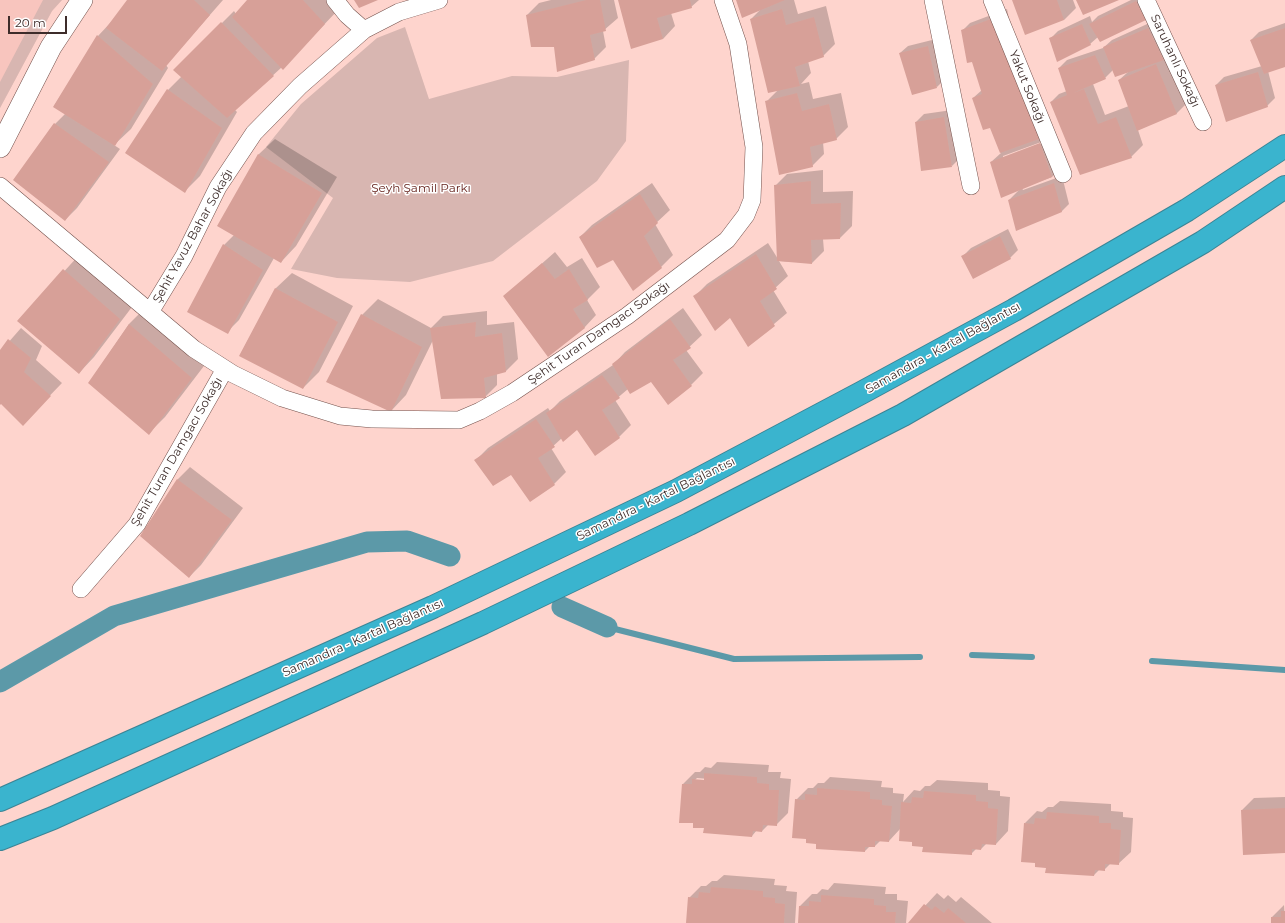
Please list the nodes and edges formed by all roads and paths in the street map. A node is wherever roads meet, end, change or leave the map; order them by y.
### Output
1 (82, 0) edge
2 (335, 0) edge
3 (439, 0) edge
4 (723, 0) edge
5 (933, 0) edge
6 (992, 0) edge
7 (1146, 0) edge
8 (364, 30) junction
9 (1203, 122) dead end
10 (1285, 146) edge
11 (0, 147) edge
12 (1062, 174) dead end
13 (0, 186) edge
14 (971, 186) dead end
15 (1285, 187) edge
16 (150, 312) junction
17 (225, 369) junction
18 (81, 590) dead end
19 (0, 800) edge
20 (0, 839) edge

1 - 11 street
2 - 8 street
3 - 8 street, Şehit Yavuz Bahar Sokağı
4 - 17 street, Şehit Turan Damgacı Sokağı
5 - 14 street
6 - 12 street, Yakut Sokağı
7 - 9 street, Saruhanlı Sokağı
8 - 16 street, Şehit Yavuz Bahar Sokağı
10 - 19 highway, Samandıra - Kartal Bağlantısı
13 - 16 street, Şehit Turan Damgacı Sokağı
15 - 20 highway
16 - 17 street, Şehit Turan Damgacı Sokağı
17 - 18 street, Şehit Turan Damgacı Sokağı

